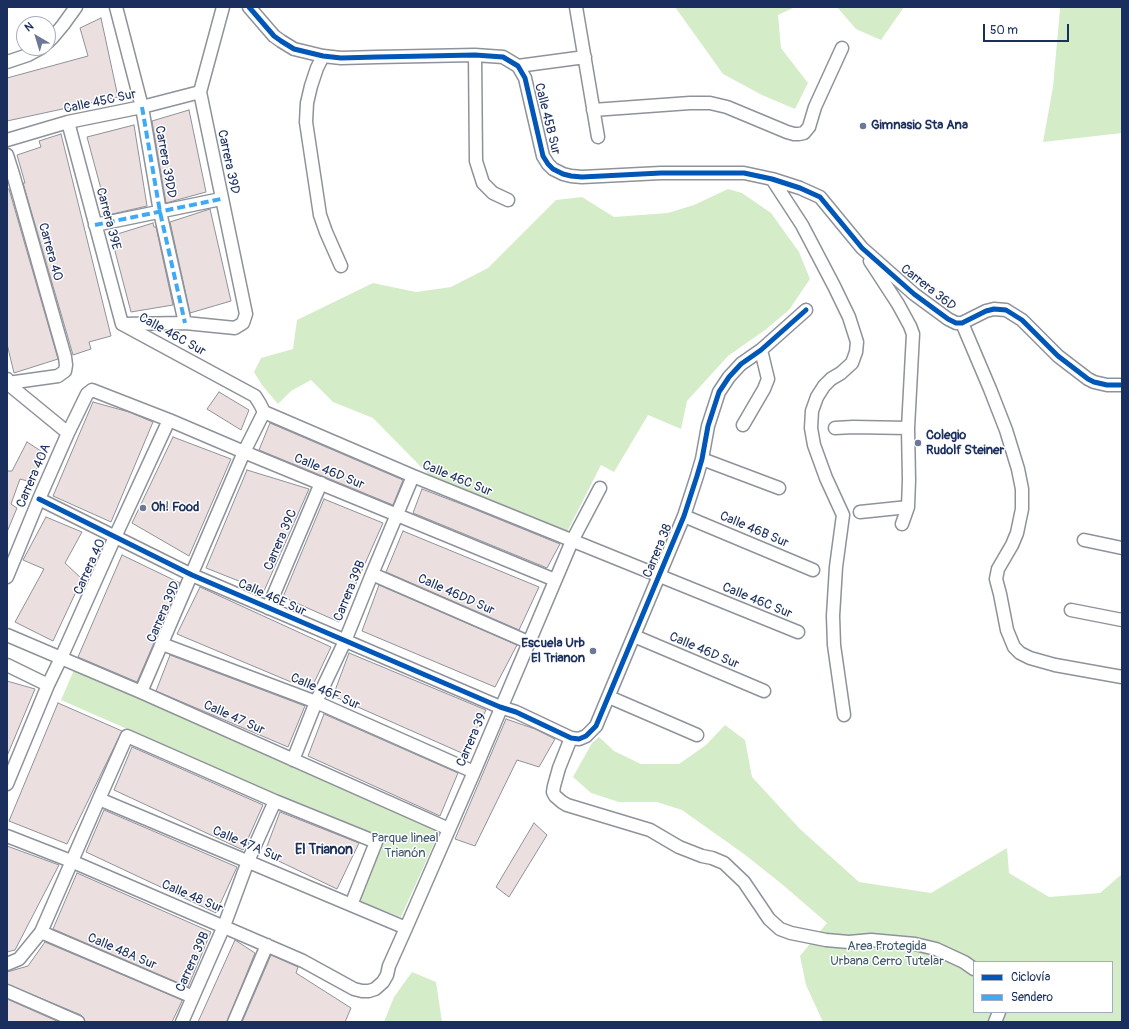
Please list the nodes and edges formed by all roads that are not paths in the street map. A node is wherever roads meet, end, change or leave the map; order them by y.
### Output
1 (76, 7) edge
2 (116, 7) edge
3 (223, 7) edge
4 (249, 7) edge
5 (576, 7) edge
6 (56, 34) edge
7 (842, 48) dead end
8 (476, 54) junction
9 (25, 56) edge
10 (323, 56) junction
11 (585, 57) junction
12 (7, 62) edge
13 (518, 66) junction
14 (200, 92) junction
15 (142, 107) junction
16 (592, 110) junction
17 (68, 122) junction
18 (598, 137) dead end
19 (7, 140) edge
20 (7, 155) edge
21 (10, 175) edge
22 (772, 179) junction
23 (820, 197) joint
24 (222, 199) junction
25 (508, 200) dead end
26 (160, 212) junction
27 (96, 225) junction
28 (862, 248) junction
29 (341, 266) dead end
30 (806, 310) dead end
31 (185, 323) junction
32 (962, 323) junction
33 (122, 324) junction
34 (761, 350) junction
35 (7, 382) edge
36 (1122, 386) edge
37 (92, 390) joint
38 (264, 412) junction
39 (169, 420) junction
40 (743, 425) dead end
41 (835, 428) dead end
42 (908, 428) junction
43 (68, 433) junction
44 (244, 452) junction
45 (702, 459) junction
46 (413, 476) junction
47 (321, 484) junction
48 (600, 488) dead end
49 (780, 488) dead end
50 (39, 499) junction
51 (908, 507) junction
52 (860, 512) dead end
53 (397, 514) junction
54 (684, 516) junction
55 (902, 524) dead end
56 (115, 537) junction
57 (572, 540) junction
58 (1084, 540) dead end
59 (1122, 548) edge
60 (813, 570) dead end
61 (372, 574) junction
62 (192, 575) junction
63 (659, 576) junction
64 (7, 577) edge
65 (555, 580) junction
66 (268, 608) junction
67 (1071, 610) dead end
68 (1122, 620) edge
69 (798, 632) dead end
70 (7, 635) edge
71 (634, 636) junction
72 (345, 641) junction
73 (528, 642) junction
74 (162, 644) junction
75 (61, 658) junction
76 (7, 665) edge
77 (1122, 677) edge
78 (48, 685) junction
79 (764, 691) dead end
80 (141, 692) junction
81 (609, 697) junction
82 (316, 702) junction
83 (500, 708) junction
84 (844, 715) dead end
85 (697, 735) dead end
86 (571, 738) junction
87 (293, 760) junction
88 (474, 772) junction
89 (7, 784) edge
90 (99, 799) junction
91 (275, 801) junction
92 (449, 829) junction
93 (7, 836) edge
94 (72, 861) junction
95 (248, 861) junction
96 (351, 905) junction
97 (224, 926) junction
98 (406, 928) junction
99 (41, 932) junction
100 (267, 945) junction
101 (7, 964) edge
102 (973, 968) edge
103 (7, 991) edge
104 (362, 991) joint
105 (193, 997) junction
106 (78, 1022) edge
107 (182, 1022) edge
108 (234, 1022) edge

1 - 6 street
2 - 15 street, Carrera 39DD
3 - 14 street, Carrera 39D
4 - 10 street
5 - 11 street
7 - 16 street
8 - 10 street
8 - 13 street
8 - 25 street
9 - 12 street
10 - 29 street
11 - 13 street
11 - 16 street
13 - 22 street, Calle 45B Sur
14 - 15 street, Calle 45C Sur
14 - 24 street, Carrera 39D
15 - 17 street, Calle 45C Sur
15 - 26 street, Carrera 39DD
16 - 18 street
17 - 19 street, Calle 45C Sur
17 - 27 street, Carrera 39E
20 - 21 street, Carrera 40
21 - 35 street, Carrera 40
22 - 23 street, Calle 45B Sur
22 - 84 street
23 - 28 street, Carrera 36D
24 - 26 street
24 - 31 street, Carrera 39D
26 - 27 street
26 - 31 street, Carrera 39DD
27 - 33 street, Carrera 39E
28 - 32 street, Carrera 36D
28 - 42 street
30 - 34 street, Carrera 38
31 - 33 street
32 - 36 street, Carrera 36D
32 - 77 street
33 - 38 street, Calle 46C Sur
34 - 40 street
34 - 45 street, Carrera 38
35 - 43 street
37 - 39 street, Calle 46D Sur
37 - 43 street, Carrera 40A
38 - 44 street, Carrera 39D
38 - 46 street, Calle 46C Sur
39 - 44 street, Calle 46D Sur
39 - 56 street, Carrera 40
41 - 42 street
42 - 51 street
43 - 50 street, Carrera 40A
44 - 47 street, Calle 46D Sur
44 - 62 street, Carrera 39D
45 - 49 street
45 - 54 street, Carrera 38
46 - 53 street, Carrera 39B
46 - 57 street, Calle 46C Sur
47 - 53 street, Calle 46D Sur
47 - 66 street, Carrera 39C
48 - 57 street, Carrera 39
50 - 56 street, Calle 46E Sur
50 - 64 street, Carrera 40A
51 - 52 street
51 - 55 street
53 - 61 street, Carrera 39B
53 - 65 street, Calle 46D Sur
54 - 60 street, Calle 46B Sur
54 - 63 street, Carrera 38
56 - 62 street, Calle 46E Sur
56 - 75 street, Carrera 40
57 - 63 street, Calle 46C Sur
57 - 65 street, Carrera 39
58 - 59 street
61 - 72 street, Carrera 39B
61 - 73 street, Calle 46DD Sur
62 - 66 street, Calle 46E Sur
62 - 74 street, Carrera 39D
63 - 69 street, Calle 46C Sur
63 - 71 street, Carrera 38
65 - 73 street, Carrera 39
66 - 72 street, Calle 46E Sur
67 - 68 street
70 - 75 street, Calle 47 Sur
71 - 79 street, Calle 46D Sur
71 - 81 street, Carrera 38
72 - 82 street, Carrera 39B
72 - 83 street, Calle 46E Sur
73 - 83 street, Carrera 39
74 - 80 street, Carrera 39D
74 - 82 street, Calle 46F Sur
75 - 78 street, Carrera 40
75 - 80 street, Calle 47 Sur
76 - 78 street
78 - 89 street, Carrera 40
80 - 87 street, Calle 47 Sur
81 - 85 street
81 - 86 street, Carrera 38
82 - 87 street, Carrera 39B
82 - 88 street, Calle 46F Sur
83 - 86 street
83 - 88 street, Carrera 39
86 - 102 street
87 - 92 street, Calle 47 Sur
88 - 92 street, Carrera 39
90 - 91 street
90 - 94 street
90 - 95 street, Calle 47A Sur
91 - 95 street, Carrera 39B
91 - 96 street
92 - 98 street, Carrera 39
93 - 94 street, Calle 48 Sur
94 - 97 street, Calle 48 Sur
94 - 99 street
95 - 96 street, Calle 47A Sur
95 - 97 street, Carrera 39B
96 - 98 street, Calle 47A Sur
97 - 100 street, Calle 48 Sur
97 - 105 street, Carrera 39B
98 - 104 street, Carrera 39
99 - 101 street
99 - 105 street, Calle 48A Sur
100 - 104 street, Calle 48 Sur
100 - 108 street
103 - 106 street
105 - 107 street, Carrera 39B

